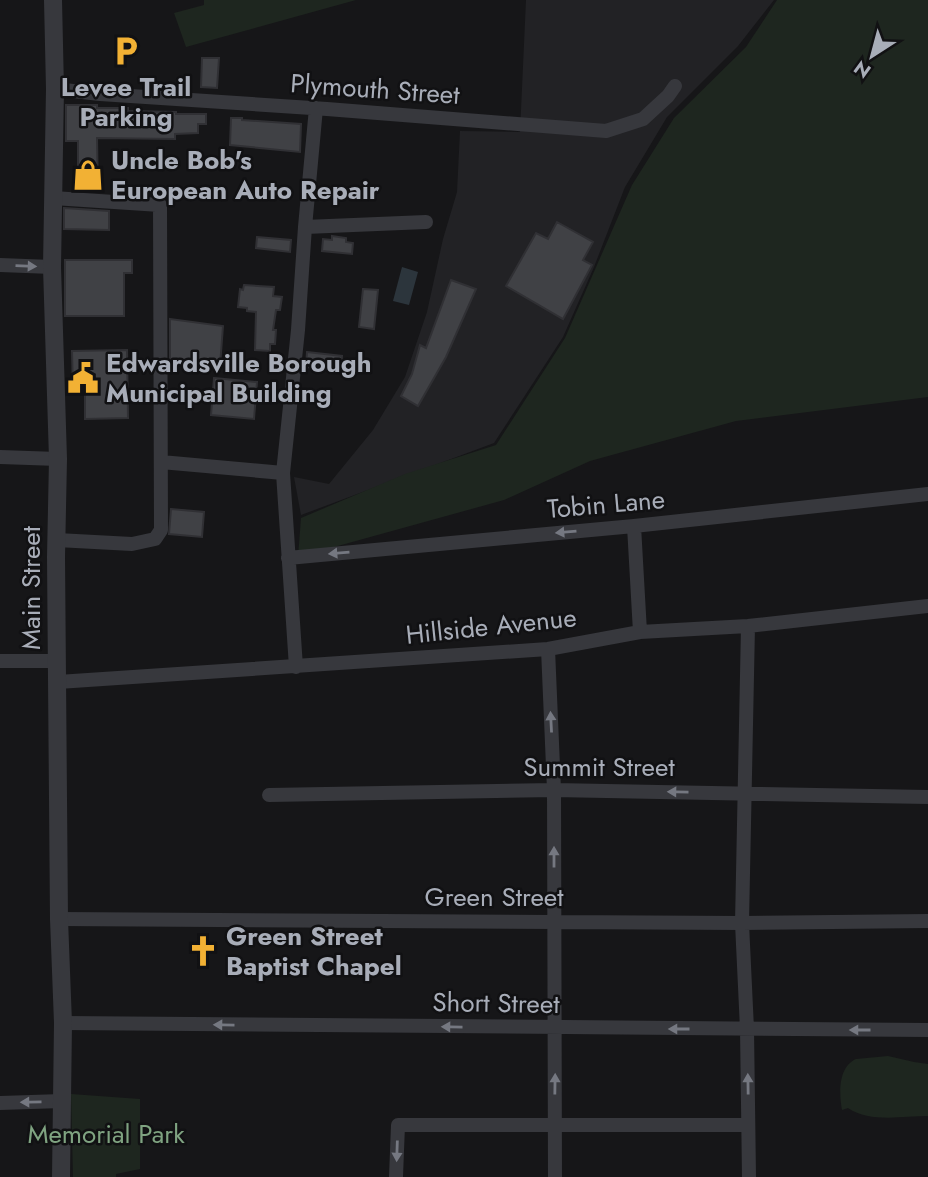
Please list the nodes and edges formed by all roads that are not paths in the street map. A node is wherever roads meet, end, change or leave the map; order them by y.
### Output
1 (53, 0) edge
2 (675, 86) dead end
3 (55, 89) junction
4 (316, 108) junction
5 (54, 198) junction
6 (426, 222) dead end
7 (305, 227) junction
8 (0, 265) edge
9 (52, 267) junction
10 (0, 457) edge
11 (58, 459) junction
12 (161, 463) junction
13 (283, 473) junction
14 (928, 494) edge
15 (634, 526) junction
16 (57, 540) junction
17 (288, 558) junction
18 (928, 606) edge
19 (748, 626) junction
20 (640, 632) junction
21 (548, 649) junction
22 (0, 661) edge
23 (57, 661) junction
24 (296, 667) junction
25 (58, 682) junction
26 (554, 790) junction
27 (746, 793) junction
28 (269, 795) dead end
29 (928, 797) edge
30 (59, 919) junction
31 (928, 921) edge
32 (555, 922) junction
33 (742, 923) junction
34 (63, 1023) junction
35 (556, 1028) junction
36 (747, 1029) junction
37 (928, 1030) edge
38 (62, 1101) junction
39 (0, 1103) edge
40 (748, 1125) junction
41 (555, 1126) junction
42 (61, 1177) edge
43 (396, 1177) edge
44 (555, 1177) edge
45 (750, 1177) edge

1 - 3 street, Main Street
2 - 4 street, Plymouth Street
3 - 4 street, Plymouth Street
3 - 5 street, Main Street
4 - 7 street
5 - 9 street, Main Street
5 - 12 street
6 - 7 street
7 - 13 street
8 -> 9 street
9 - 11 street, Main Street
10 - 11 street
11 - 16 street, Main Street
12 - 13 street
12 - 16 street
13 - 17 street
14 - 15 street, Tobin Lane
15 -> 17 street, Tobin Lane
15 - 20 street
16 - 23 street, Main Street
17 - 24 street
18 - 19 street, Hillside Avenue
19 - 20 street, Hillside Avenue
19 - 27 street
20 - 21 street, Hillside Avenue
21 - 24 street, Hillside Avenue
26 -> 21 street
22 - 23 street
23 - 25 street, Main Street
24 - 25 street, Hillside Avenue
25 - 30 street, Main Street
27 -> 26 street, Summit Street
26 - 28 street, Summit Street
32 -> 26 street
27 - 29 street, Summit Street
27 - 33 street
30 - 32 street, Green Street
30 - 34 street, Main Street
31 - 33 street, Green Street
32 - 33 street, Green Street
32 - 35 street
33 - 36 street
35 -> 34 street, Short Street
34 - 38 street, Main Street
36 -> 35 street, Short Street
41 -> 35 street
37 -> 36 street, Short Street
40 -> 36 street
38 -> 39 street
38 - 42 street, Main Street
40 - 41 street
40 - 45 street
41 -> 43 street
41 - 44 street

